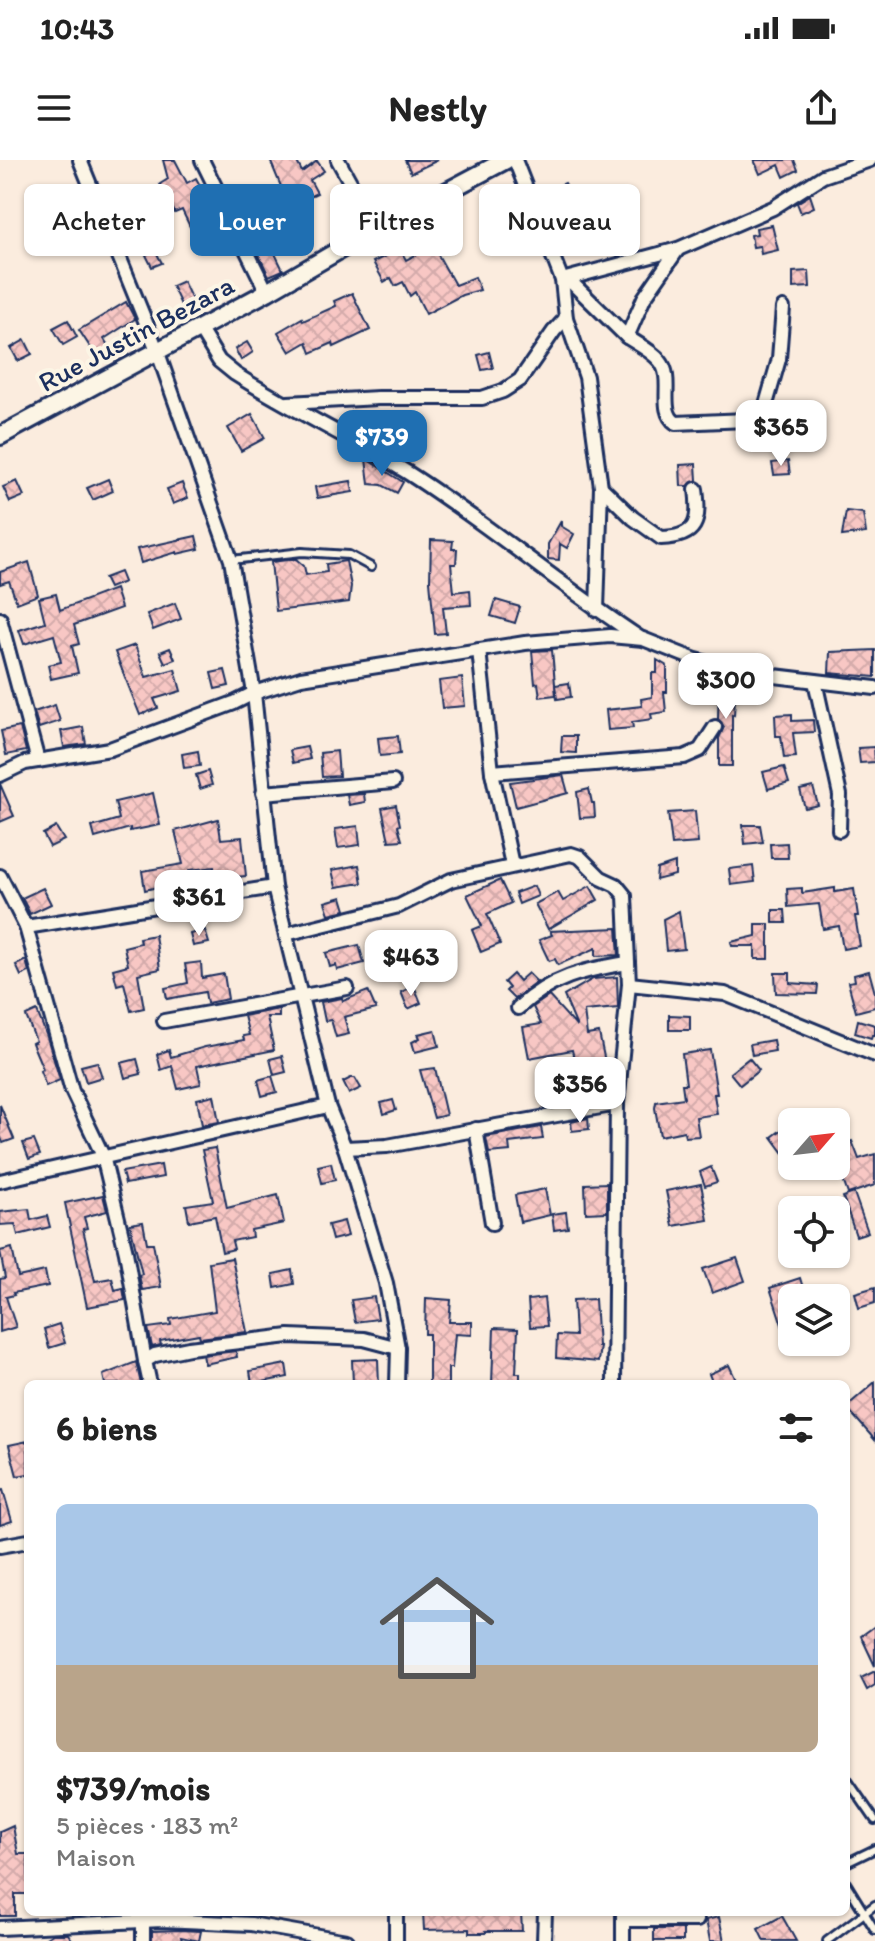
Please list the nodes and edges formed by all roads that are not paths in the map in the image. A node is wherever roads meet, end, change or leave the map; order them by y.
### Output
1 (80, 160) edge
2 (202, 160) edge
3 (338, 160) edge
4 (506, 160) edge
5 (515, 160) edge
6 (870, 160) edge
7 (351, 184) edge
8 (461, 184) edge
9 (678, 249) junction
10 (330, 256) edge
11 (565, 280) junction
12 (267, 292) junction
13 (783, 308) dead end
14 (566, 318) junction
15 (199, 328) junction
16 (627, 337) junction
17 (157, 350) junction
18 (284, 403) junction
19 (0, 436) edge
20 (601, 487) junction
21 (696, 489) dead end
22 (231, 560) junction
23 (371, 567) dead end
24 (597, 610) junction
25 (0, 619) edge
26 (643, 639) junction
27 (479, 650) junction
28 (815, 681) junction
29 (875, 688) edge
30 (254, 693) junction
31 (715, 727) dead end
32 (38, 761) junction
33 (492, 772) junction
34 (0, 775) edge
35 (393, 782) dead end
36 (263, 793) junction
37 (839, 830) dead end
38 (512, 865) junction
39 (0, 876) edge
40 (274, 887) junction
41 (26, 927) junction
42 (286, 934) junction
43 (628, 963) junction
44 (629, 984) junction
45 (347, 988) dead end
46 (301, 998) junction
47 (518, 1008) dead end
48 (164, 1021) dead end
49 (875, 1055) edge
50 (617, 1104) junction
51 (328, 1106) junction
52 (476, 1129) junction
53 (345, 1148) junction
54 (103, 1156) junction
55 (0, 1181) edge
56 (492, 1223) dead end
57 (398, 1348) junction
58 (145, 1361) junction
59 (149, 1380) edge
60 (397, 1380) edge
61 (614, 1380) edge
62 (24, 1542) edge
63 (0, 1546) edge
64 (850, 1784) edge
65 (875, 1820) edge
66 (875, 1849) edge
67 (850, 1861) edge
68 (850, 1890) edge
69 (875, 1905) edge
70 (864, 1913) junction
71 (396, 1916) edge
72 (545, 1916) edge
73 (623, 1916) edge
74 (208, 1917) edge
75 (143, 1920) junction
76 (697, 1920) dead end
77 (0, 1928) edge
78 (875, 1930) edge
79 (143, 1941) edge
80 (347, 1941) edge
81 (396, 1941) edge
82 (544, 1941) edge
83 (623, 1941) edge
84 (827, 1941) edge

1 - 17 street
2 - 12 street
3 - 7 street
4 - 8 street, Rue Justin Bezara
5 - 11 street
6 - 9 street
9 - 11 street
9 - 16 street
10 - 12 street, Rue Justin Bezara
11 - 14 street
11 - 16 street
12 - 15 street, Rue Justin Bezara
13 - 16 street
14 - 18 street
14 - 20 street
15 - 17 street, Rue Justin Bezara
15 - 18 street
17 - 19 street, Rue Justin Bezara
17 - 22 street
18 - 24 street
20 - 21 street
20 - 24 street
22 - 23 lane
22 - 30 street
24 - 26 street
25 - 32 street
26 - 27 street
26 - 28 street
27 - 30 street
27 - 33 street
28 - 29 street
28 - 37 street
30 - 32 street
30 - 36 street
31 - 33 street
32 - 34 street
33 - 38 street
35 - 36 street
36 - 40 street
38 - 42 street
38 - 43 street
39 - 41 street
40 - 41 street
40 - 42 street
41 - 54 street
42 - 46 street
43 - 44 street
43 - 47 street
44 - 49 street
44 - 50 street
45 - 46 street
46 - 48 street
46 - 51 street
50 - 52 street
50 - 61 street
51 - 53 street
51 - 54 street
52 - 53 street
52 - 56 street
53 - 57 street
54 - 55 street
54 - 58 street
57 - 58 street
57 - 60 street
58 - 59 street
62 - 63 street
64 - 65 lane
66 - 67 lane
68 - 70 lane
69 - 70 lane
70 - 78 lane
70 - 84 lane
71 - 81 street
72 - 82 street
73 - 76 street
73 - 83 street
74 - 75 street
74 - 80 street
75 - 77 street
75 - 79 street

